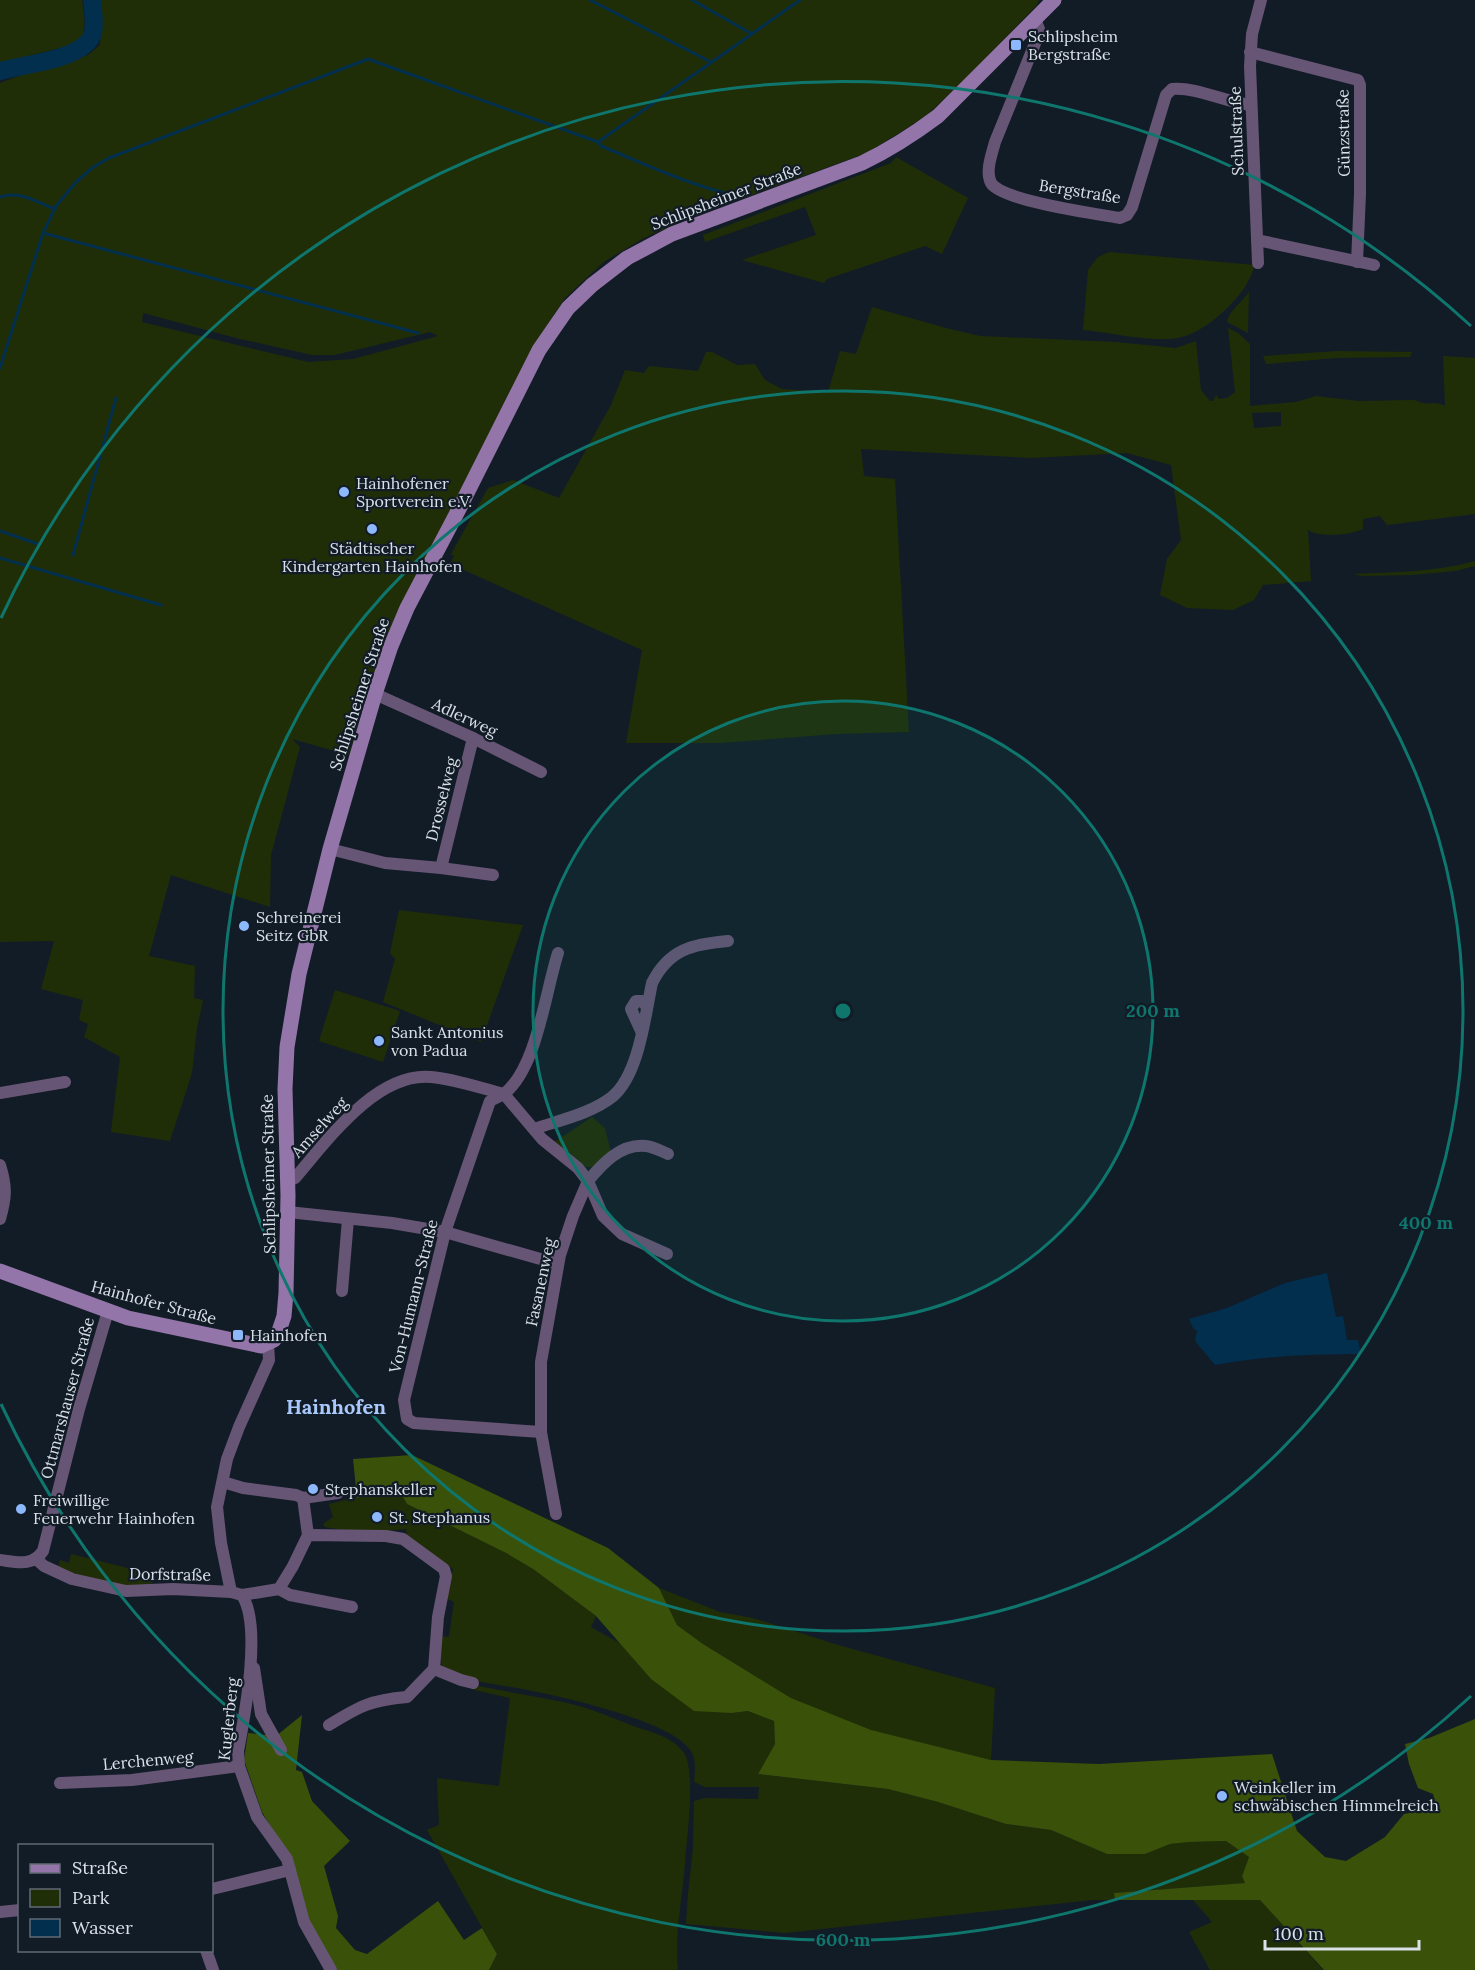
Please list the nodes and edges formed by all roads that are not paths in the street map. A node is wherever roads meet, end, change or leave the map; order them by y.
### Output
1 (1054, 0) edge
2 (1261, 0) edge
3 (1035, 18) junction
4 (1250, 52) junction
5 (1251, 105) junction
6 (1257, 240) junction
7 (1357, 262) junction
8 (1258, 263) dead end
9 (1374, 265) dead end
10 (375, 694) junction
11 (473, 738) junction
12 (541, 772) dead end
13 (330, 849) junction
14 (441, 868) junction
15 (493, 875) dead end
16 (729, 941) dead end
17 (558, 953) dead end
18 (64, 1082) dead end
19 (0, 1093) edge
20 (504, 1094) junction
21 (534, 1129) junction
22 (668, 1154) dead end
23 (0, 1166) edge
24 (288, 1181) junction
25 (588, 1181) junction
26 (288, 1212) junction
27 (0, 1219) edge
28 (348, 1220) junction
29 (445, 1232) junction
30 (667, 1254) dead end
31 (558, 1264) junction
32 (0, 1271) edge
33 (342, 1291) dead end
34 (108, 1311) junction
35 (268, 1344) junction
36 (541, 1432) junction
37 (223, 1482) junction
38 (338, 1493) dead end
39 (303, 1498) junction
40 (556, 1514) dead end
41 (308, 1535) junction
42 (36, 1559) junction
43 (0, 1560) edge
44 (279, 1589) junction
45 (237, 1594) junction
46 (352, 1607) dead end
47 (252, 1655) junction
48 (434, 1669) junction
49 (473, 1683) dead end
50 (330, 1725) dead end
51 (280, 1750) dead end
52 (239, 1766) junction
53 (60, 1783) dead end
54 (290, 1870) junction
55 (213, 1889) edge
56 (18, 1910) edge
57 (0, 1912) edge
58 (207, 1952) edge
59 (213, 1970) edge
60 (331, 1970) edge

1 - 3 street, Schlipsheimer Straße
2 - 4 street, Schulstraße
3 - 5 street, Bergstraße
3 - 10 street, Schlipsheimer Straße
4 - 5 street, Schulstraße
4 - 7 street, Günzstraße
5 - 6 street, Schulstraße
6 - 7 street
6 - 8 street, Schulstraße
7 - 9 street
10 - 11 street, Adlerweg
10 - 13 street, Schlipsheimer Straße
11 - 12 street, Adlerweg
11 - 14 street, Drosselweg
13 - 14 street, Drosselweg
13 - 24 street, Schlipsheimer Straße
14 - 15 street, Drosselweg
16 - 21 street
17 - 20 street
18 - 19 street
20 - 21 street
20 - 24 street, Amselweg
20 - 29 street, Von-Humann-Straße
21 - 25 street
22 - 25 street, Fasanenweg
23 - 27 street
24 - 26 street, Schlipsheimer Straße
25 - 30 street
25 - 31 street, Fasanenweg
26 - 28 street
26 - 35 street, Schlipsheimer Straße
28 - 29 street
28 - 33 street
29 - 31 street
29 - 36 street, Von-Humann-Straße
31 - 36 street, Fasanenweg
32 - 34 street, Hainhofer Straße
34 - 35 street, Hainhofer Straße
34 - 42 street, Ottmarshauser Straße
35 - 37 street, Dorfstraße
36 - 40 street, Fasanenweg
37 - 39 street
37 - 45 street, Dorfstraße
38 - 39 street
39 - 41 street
41 - 44 street
41 - 48 street
42 - 43 street
42 - 45 street, Dorfstraße
44 - 45 street
44 - 46 street
45 - 47 street, Kuglerberg
47 - 51 street
47 - 52 street, Kuglerberg
48 - 49 street
48 - 50 street
52 - 53 street, Lerchenweg
52 - 54 street, Kuglerberg
54 - 55 street
54 - 60 street, Kuglerberg
56 - 57 street
58 - 59 street

